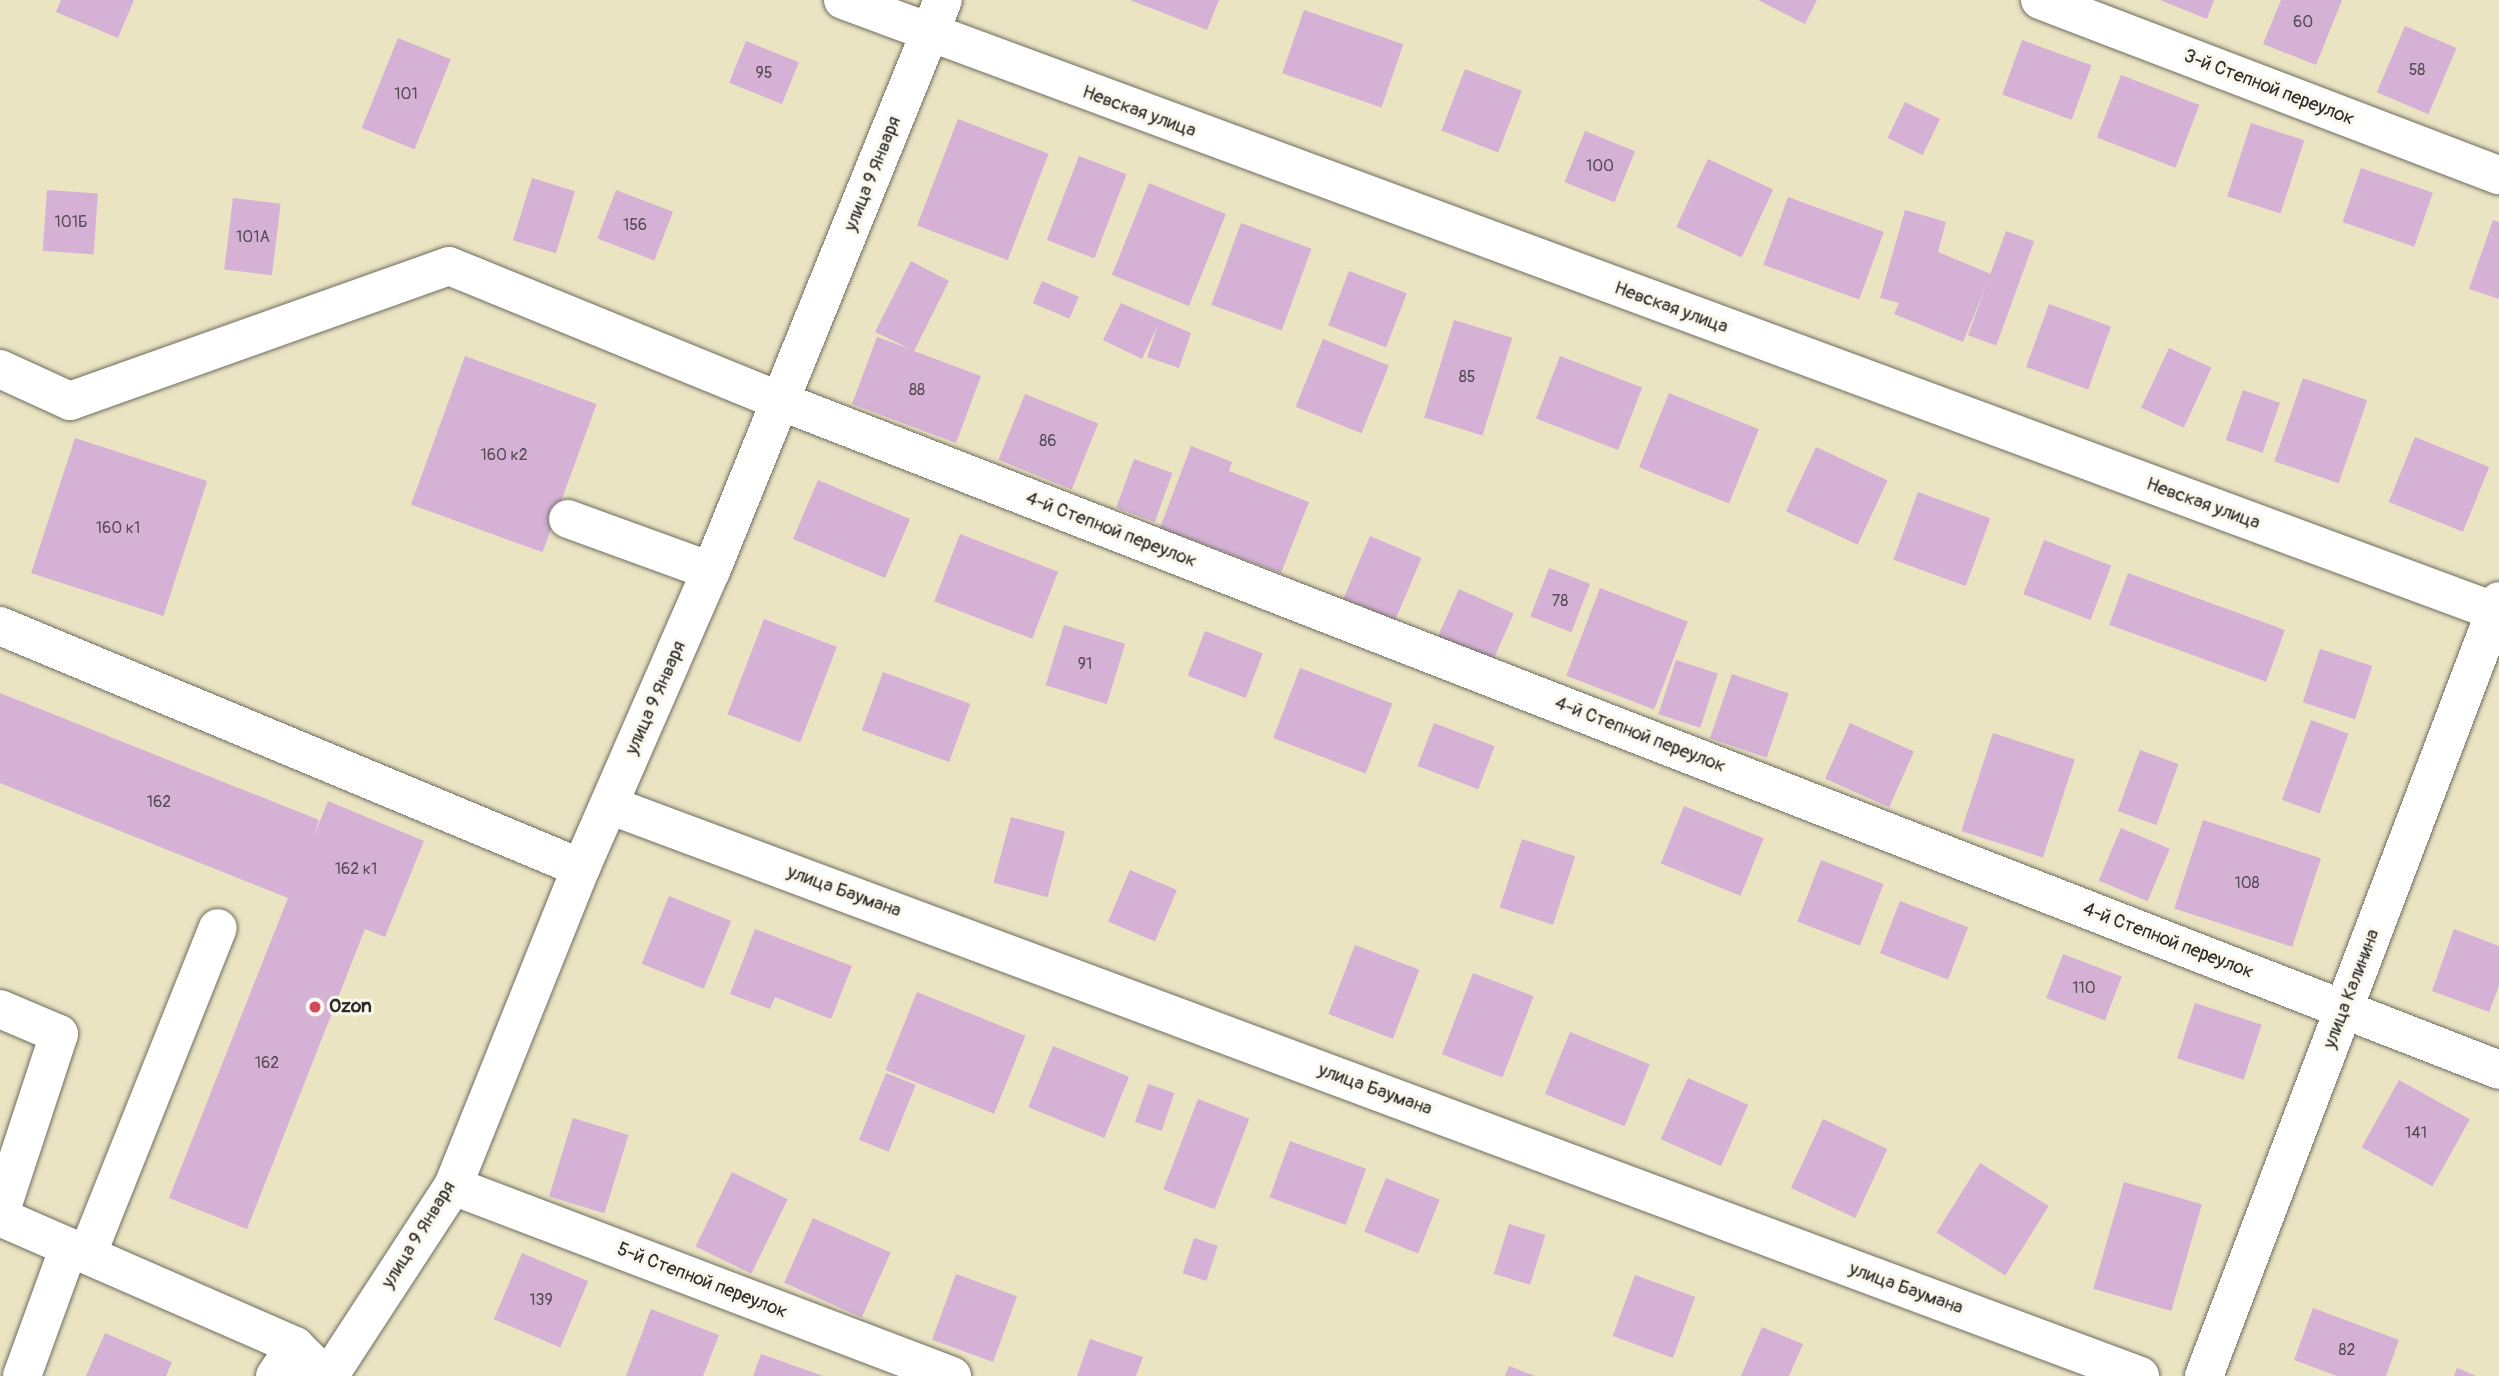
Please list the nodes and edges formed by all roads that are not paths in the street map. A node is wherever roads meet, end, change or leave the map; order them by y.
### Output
1 (843, 0) edge
2 (2040, 0) edge
3 (937, 17) edge
4 (2499, 175) edge
5 (0, 369) edge
6 (780, 401) junction
7 (568, 519) dead end
8 (711, 572) junction
9 (2498, 608) edge
10 (0, 626) edge
11 (609, 805) junction
12 (582, 868) junction
13 (218, 928) dead end
14 (0, 1009) edge
15 (2344, 1009) junction
16 (2499, 1070) edge
17 (453, 1186) junction
18 (0, 1215) edge
19 (78, 1251) junction
20 (285, 1361) edge
21 (22, 1376) edge
22 (326, 1376) edge
23 (952, 1376) edge
24 (2140, 1376) edge
25 (2204, 1376) edge

1 - 3 street, Невская улица
2 - 4 street, 3-й Степной переулок
3 - 6 street, улица 9 Января
3 - 9 street, Невская улица
5 - 6 street, 4-й Степной переулок
6 - 8 street, улица 9 Января
6 - 15 street, 4-й Степной переулок
7 - 8 street
8 - 11 street, улица 9 Января
9 - 15 street, улица Калинина
10 - 12 street
11 - 12 street, улица 9 Января
11 - 24 street, улица Баумана
12 - 17 street, улица 9 Января
13 - 19 street
14 - 18 street
15 - 16 street, 4-й Степной переулок
15 - 25 street, улица Калинина
17 - 22 street, улица 9 Января
17 - 23 street, 5-й Степной переулок
18 - 19 street
19 - 20 street
19 - 21 street
20 - 22 street

